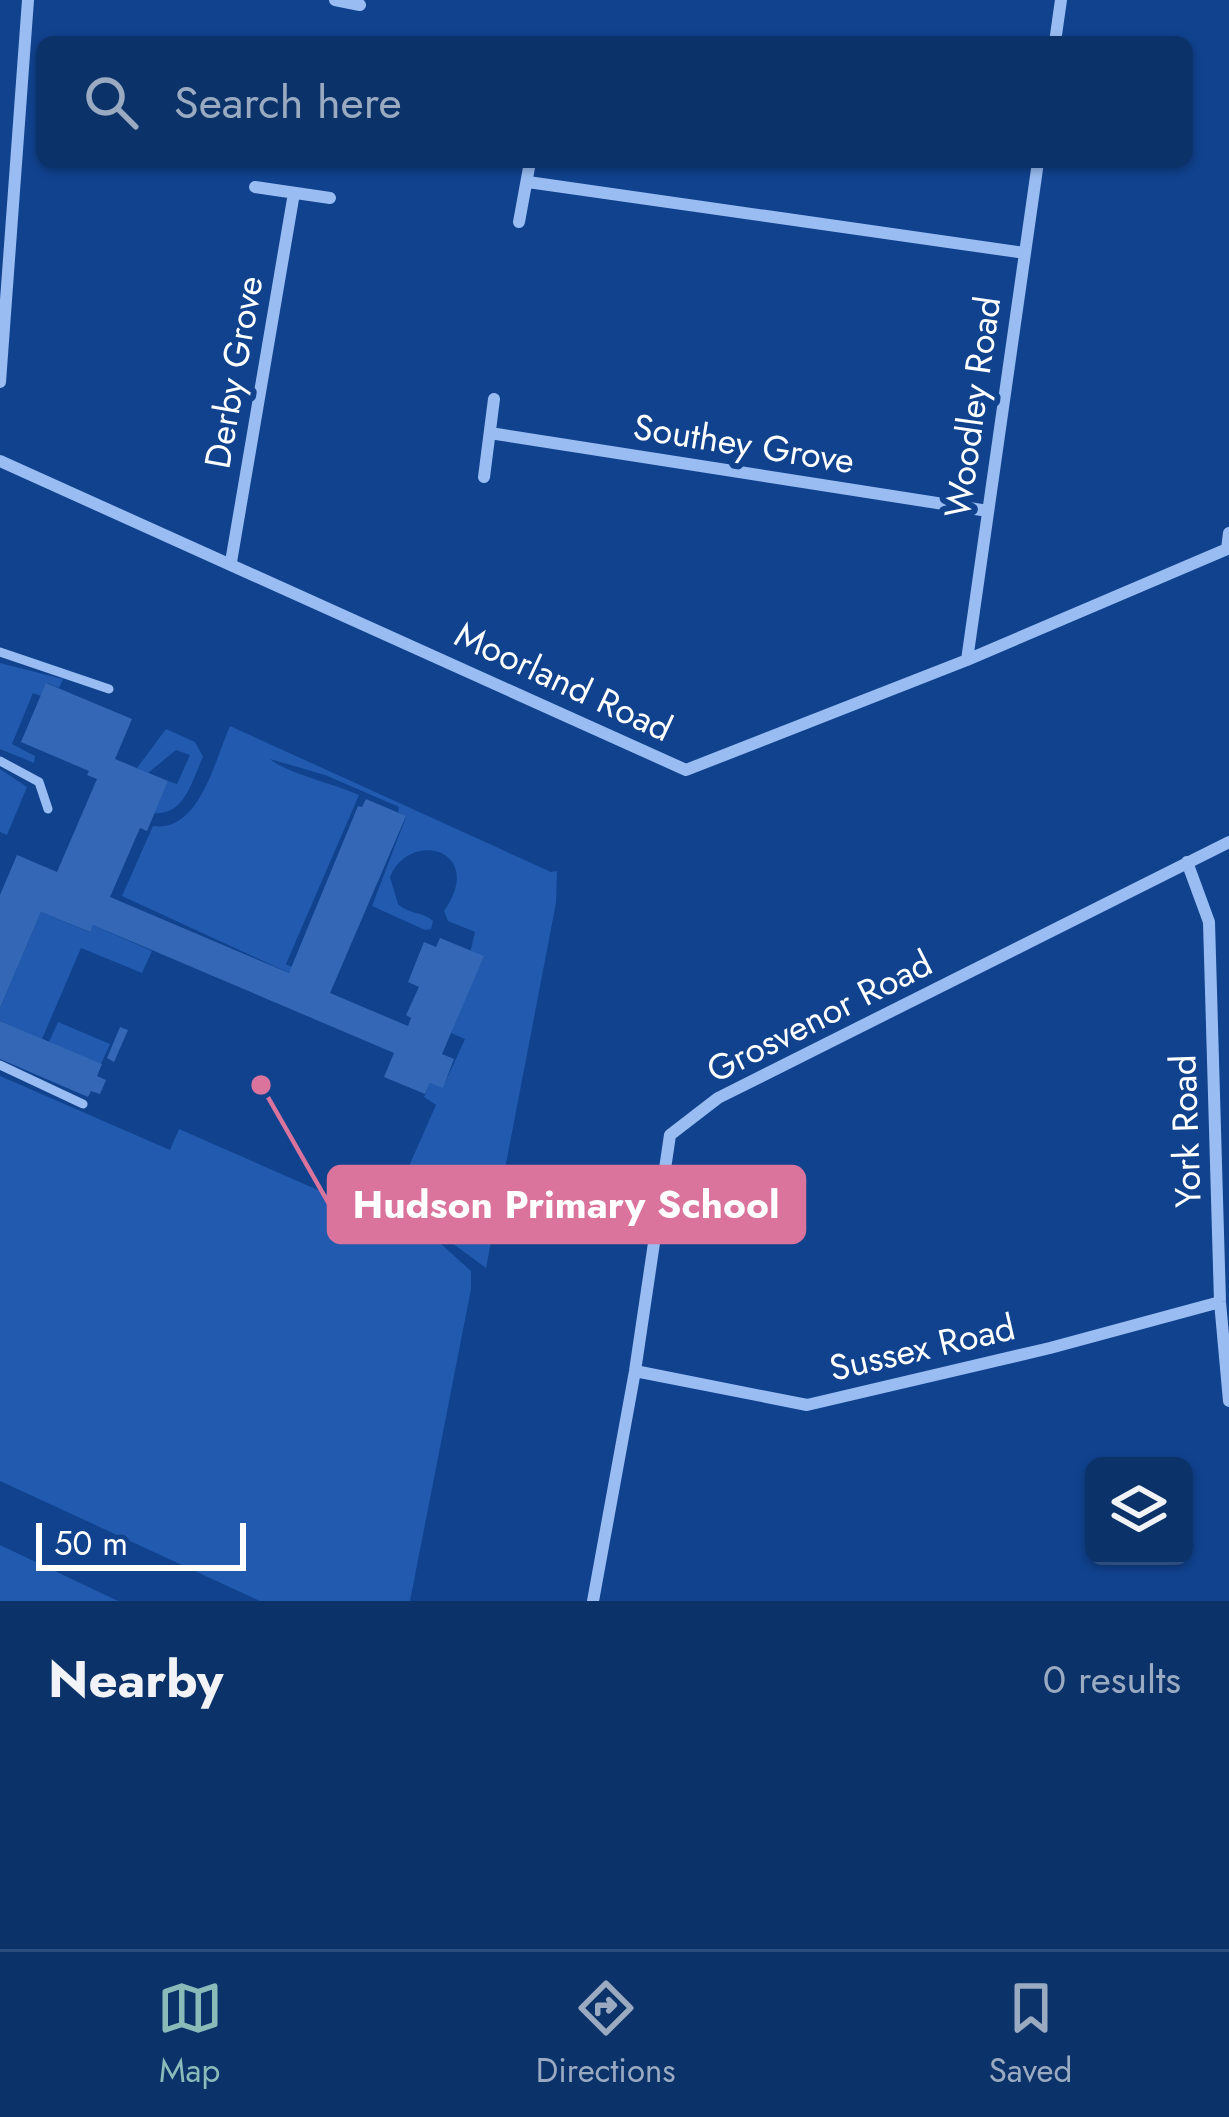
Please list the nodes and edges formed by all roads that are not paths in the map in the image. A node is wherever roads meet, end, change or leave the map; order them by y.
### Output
1 (28, 0) edge
2 (335, 0) edge
3 (1061, 0) edge
4 (360, 5) dead end
5 (1056, 36) edge
6 (529, 168) edge
7 (1037, 168) edge
8 (528, 182) junction
9 (255, 187) dead end
10 (294, 193) junction
11 (330, 198) dead end
12 (519, 221) dead end
13 (1024, 253) junction
14 (0, 382) edge
15 (494, 399) dead end
16 (490, 434) junction
17 (0, 461) edge
18 (484, 477) dead end
19 (988, 512) junction
20 (1229, 533) edge
21 (231, 562) junction
22 (0, 652) edge
23 (967, 660) junction
24 (109, 689) dead end
25 (0, 761) edge
26 (48, 809) dead end
27 (1229, 842) edge
28 (1187, 862) junction
29 (0, 1065) edge
30 (83, 1104) dead end
31 (1220, 1302) junction
32 (634, 1371) junction
33 (1229, 1401) edge
34 (593, 1601) edge

1 - 14 street
2 - 4 street
3 - 5 street
6 - 8 street
7 - 13 street, Woodley Road
8 - 12 street
8 - 13 street
9 - 10 street
10 - 11 street
10 - 21 street, Derby Grove
13 - 19 street, Woodley Road
15 - 16 street
16 - 18 street
16 - 19 street, Southey Grove
17 - 21 street, Moorland Road
19 - 23 street, Woodley Road
20 - 23 street, Moorland Road
21 - 23 street, Moorland Road
22 - 24 lane
25 - 26 lane
27 - 28 street, Grosvenor Road
28 - 31 street, York Road
28 - 32 street, Grosvenor Road
29 - 30 lane
31 - 32 street, Sussex Road
31 - 33 street, York Road
32 - 34 street, Grosvenor Road

